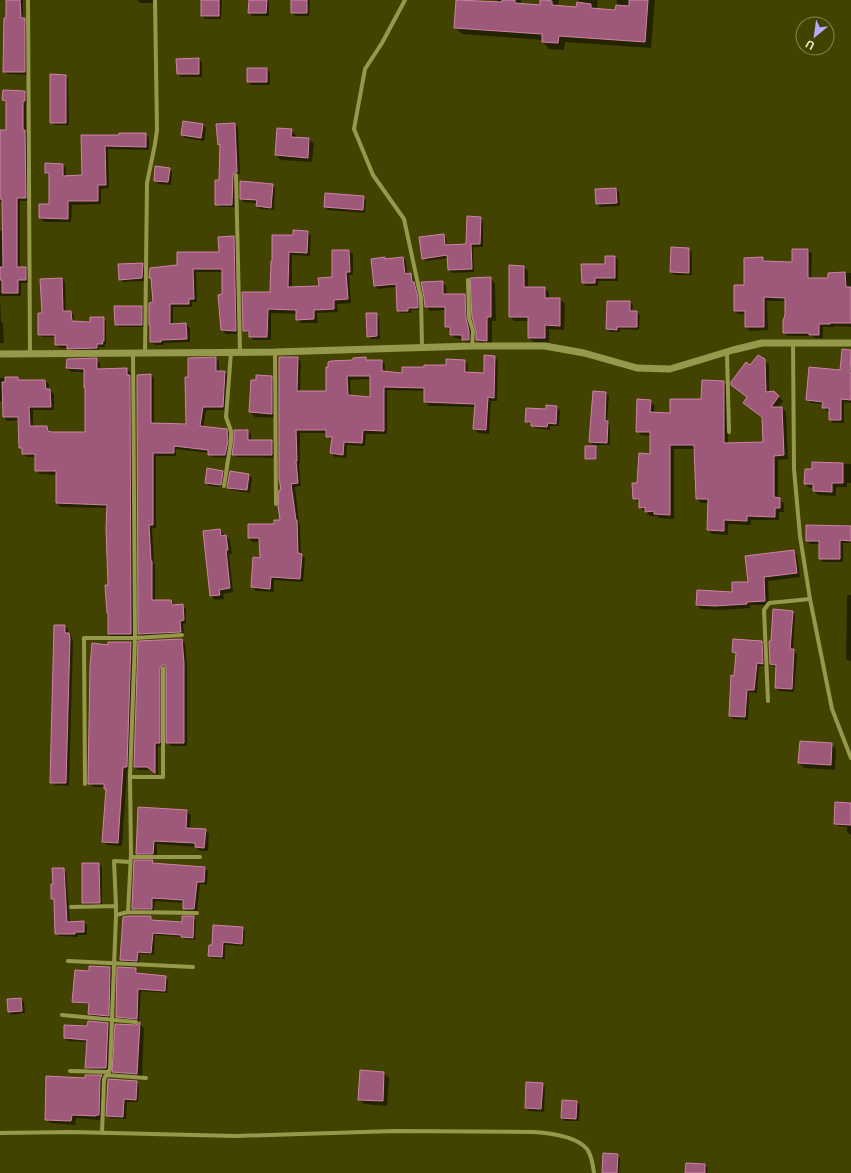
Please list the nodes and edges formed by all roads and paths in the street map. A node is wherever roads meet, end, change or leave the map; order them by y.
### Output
1 (28, 0) edge
2 (155, 0) edge
3 (405, 0) edge
4 (236, 175) dead end
5 (468, 280) dead end
6 (793, 343) junction
7 (851, 343) edge
8 (472, 346) junction
9 (422, 347) junction
10 (231, 352) junction
11 (240, 352) junction
12 (275, 352) junction
13 (728, 352) junction
14 (133, 353) junction
15 (146, 353) junction
16 (0, 354) edge
17 (30, 354) junction
18 (729, 432) dead end
19 (224, 486) dead end
20 (276, 504) dead end
21 (810, 599) junction
22 (182, 635) dead end
23 (135, 638) junction
24 (163, 668) dead end
25 (768, 701) dead end
26 (851, 758) edge
27 (130, 778) junction
28 (85, 784) dead end
29 (200, 857) dead end
30 (131, 859) junction
31 (116, 906) junction
32 (71, 907) dead end
33 (128, 912) junction
34 (197, 913) dead end
35 (116, 914) junction
36 (68, 961) dead end
37 (114, 963) junction
38 (193, 967) dead end
39 (62, 1015) dead end
40 (112, 1020) junction
41 (136, 1022) dead end
42 (70, 1071) dead end
43 (108, 1073) junction
44 (146, 1078) dead end
45 (0, 1133) edge
46 (102, 1133) junction
47 (594, 1173) edge

1 - 17 street
2 - 15 street
3 - 9 street
4 - 11 street
5 - 8 street
6 - 7 street
6 - 13 street
6 - 21 street
8 - 9 street
8 - 13 street
9 - 12 street
10 - 11 street
10 - 15 street
10 - 19 street
11 - 12 street
12 - 20 street
13 - 18 street
14 - 15 street
14 - 17 street
14 - 23 street
16 - 17 street
21 - 25 street
21 - 26 street
22 - 23 street
23 - 27 street
23 - 28 street
24 - 27 street
27 - 30 street
29 - 30 street
30 - 31 street
30 - 33 street
31 - 32 street
31 - 35 street
33 - 34 street
33 - 35 street
35 - 37 street
36 - 37 street
37 - 38 street
37 - 40 street
39 - 40 street
40 - 41 street
40 - 43 street
42 - 43 street
43 - 44 street
43 - 46 street
45 - 46 street
46 - 47 street

